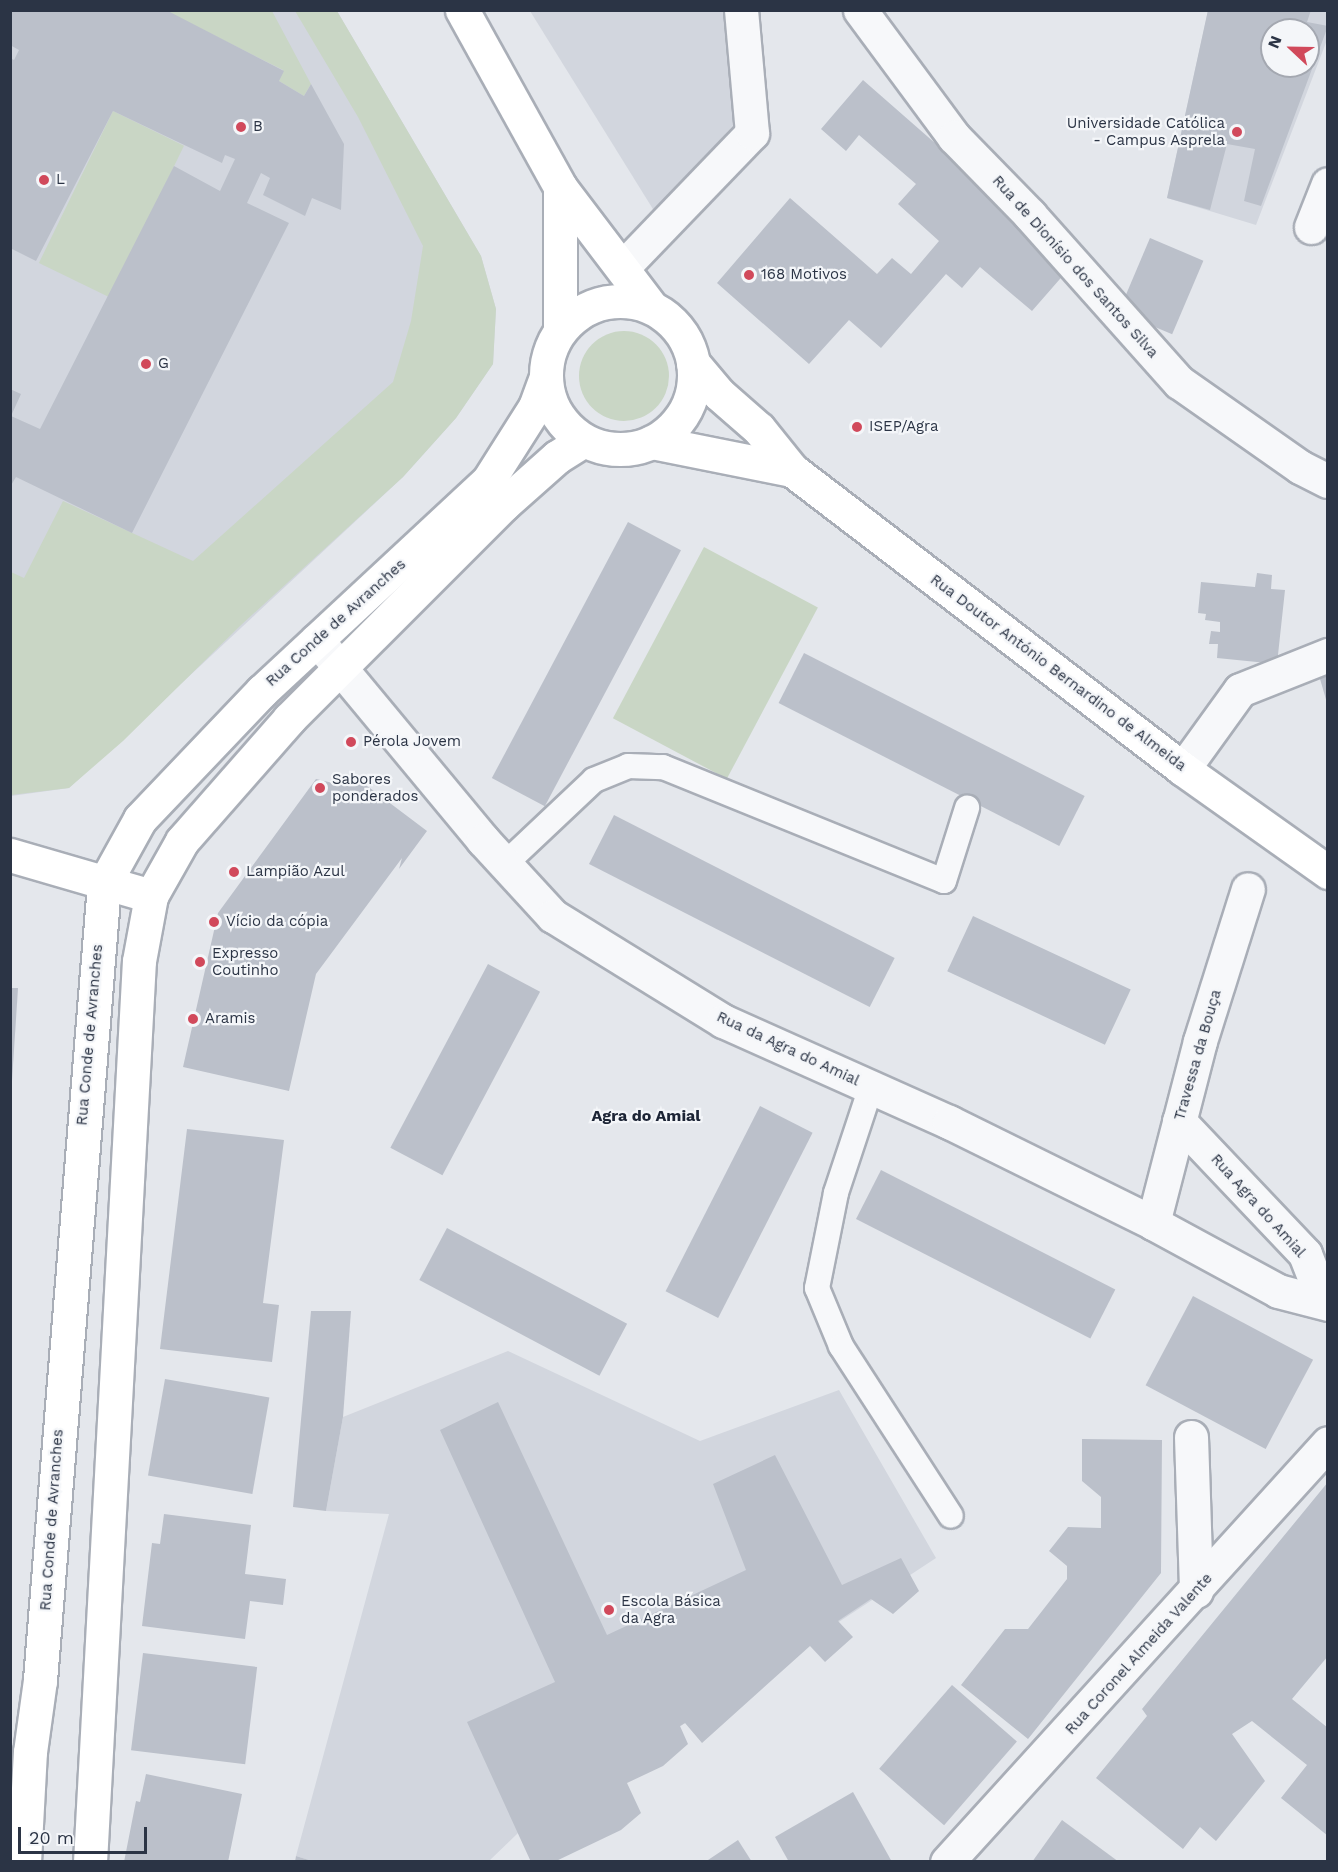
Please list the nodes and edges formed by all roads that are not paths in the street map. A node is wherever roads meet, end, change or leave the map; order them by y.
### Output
1 (462, 10) edge
2 (741, 10) edge
3 (860, 10) edge
4 (1328, 184) edge
5 (560, 187) junction
6 (1311, 227) dead end
7 (623, 267) junction
8 (651, 307) junction
9 (560, 328) junction
10 (693, 363) junction
11 (545, 379) junction
12 (583, 441) junction
13 (652, 442) junction
14 (792, 470) junction
15 (1328, 482) edge
16 (317, 640) junction
17 (1328, 655) edge
18 (343, 669) junction
19 (1183, 769) junction
20 (967, 808) dead end
21 (10, 855) edge
22 (505, 864) junction
23 (1328, 872) edge
24 (104, 884) junction
25 (1248, 889) dead end
26 (151, 896) junction
27 (871, 1087) junction
28 (1179, 1121) junction
29 (1153, 1223) junction
30 (1325, 1302) edge
31 (1191, 1437) dead end
32 (1328, 1443) edge
33 (951, 1516) dead end
34 (1196, 1592) junction
35 (24, 1862) edge
36 (90, 1862) edge
37 (947, 1862) edge

1 - 5 street
2 - 7 street
3 - 15 street, Rua de Dionísio dos Santos Silva
4 - 6 street
5 - 7 street
5 - 9 street
7 - 8 street
8 - 9 street
8 - 10 street
9 - 11 street
10 - 13 street
10 - 14 street, Rua Doutor António Bernardino de Almeida
11 - 12 street
11 - 16 street, Rua Conde de Avranches
12 - 13 street
12 - 18 street, Rua Conde de Avranches
13 - 14 street, Rua Doutor António Bernardino de Almeida
14 - 19 street, Rua Doutor António Bernardino de Almeida
16 - 18 street, Rua da Agra do Amial
16 - 24 street, Rua Conde de Avranches
17 - 19 street
18 - 22 street, Rua da Agra do Amial
18 - 26 street, Rua Conde de Avranches
19 - 23 street, Rua Doutor António Bernardino de Almeida
20 - 22 lane
21 - 24 street
22 - 27 street, Rua da Agra do Amial
24 - 26 street
24 - 35 street, Rua Conde de Avranches
25 - 28 street, Travessa da Bouça
26 - 36 street, Rua Conde de Avranches
27 - 29 street, Rua da Agra do Amial
27 - 33 lane
28 - 29 street, Travessa da Bouça
28 - 30 street, Rua Agra do Amial
29 - 30 street, Rua da Agra do Amial
31 - 34 street
32 - 34 street, Rua Coronel Almeida Valente
34 - 37 street, Rua Coronel Almeida Valente

